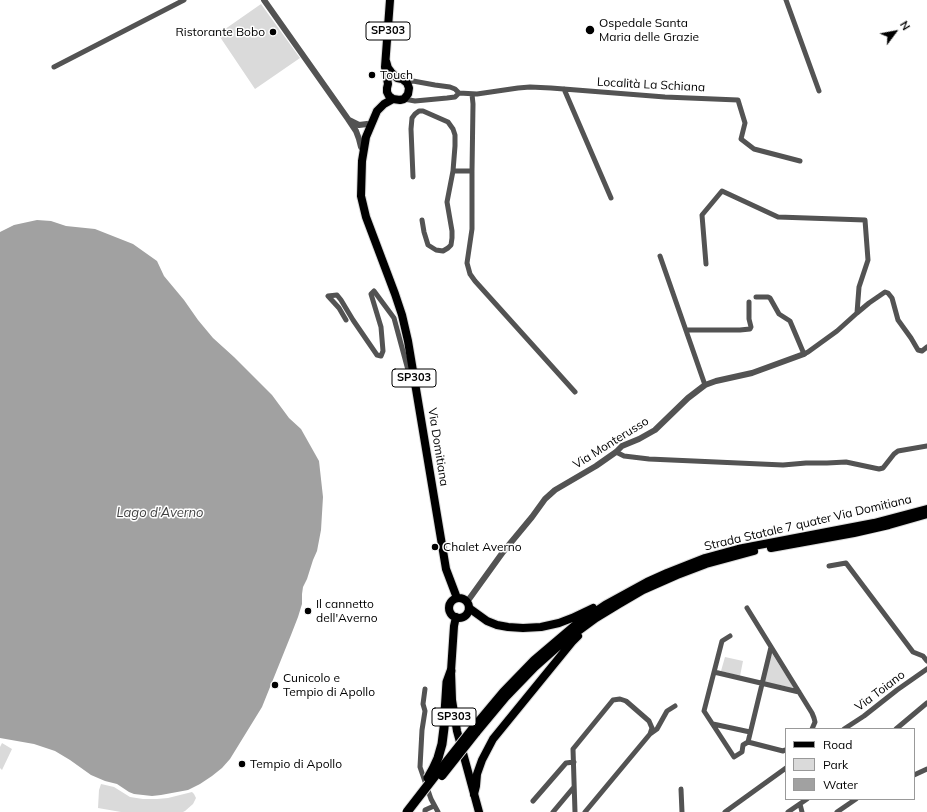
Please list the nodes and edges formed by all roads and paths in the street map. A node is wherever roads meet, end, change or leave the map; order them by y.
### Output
1 (184, 0) edge
2 (264, 0) edge
3 (390, 0) edge
4 (786, 0) edge
5 (386, 61) junction
6 (54, 67) dead end
7 (397, 78) junction
8 (407, 83) junction
9 (564, 89) junction
10 (819, 91) dead end
11 (386, 92) junction
12 (459, 93) junction
13 (472, 94) junction
14 (393, 99) junction
15 (404, 99) junction
16 (348, 119) junction
17 (364, 132) junction
18 (362, 161) junction
19 (800, 161) dead end
20 (472, 171) junction
21 (453, 172) junction
22 (412, 177) dead end
23 (611, 198) dead end
24 (422, 220) dead end
25 (660, 256) dead end
26 (706, 264) dead end
27 (756, 297) dead end
28 (749, 302) dead end
29 (857, 314) junction
30 (346, 320) dead end
31 (687, 330) junction
32 (927, 347) edge
33 (804, 354) junction
34 (414, 378) junction
35 (705, 385) junction
36 (576, 392) dead end
37 (927, 446) edge
38 (616, 452) junction
39 (927, 509) edge
40 (927, 514) edge
41 (829, 566) dead end
42 (457, 598) junction
43 (468, 605) junction
44 (605, 605) junction
45 (747, 608) dead end
46 (456, 617) junction
47 (584, 626) junction
48 (730, 636) dead end
49 (771, 647) junction
50 (927, 661) edge
51 (927, 669) edge
52 (451, 670) junction
53 (714, 672) junction
54 (762, 683) junction
55 (425, 689) dead end
56 (799, 692) junction
57 (927, 703) edge
58 (675, 706) dead end
59 (713, 724) junction
60 (812, 728) edge
61 (846, 728) edge
62 (897, 728) edge
63 (474, 731) junction
64 (750, 732) junction
65 (650, 734) junction
66 (748, 742) junction
67 (785, 750) edge
68 (574, 762) junction
69 (785, 769) edge
70 (927, 769) edge
71 (440, 774) junction
72 (915, 774) edge
73 (574, 787) junction
74 (681, 789) dead end
75 (474, 794) junction
76 (420, 795) junction
77 (805, 800) edge
78 (855, 800) edge
79 (533, 801) dead end
80 (800, 804) junction
81 (434, 806) junction
82 (407, 812) edge
83 (414, 812) edge
84 (425, 812) edge
85 (438, 812) edge
86 (479, 812) edge
87 (553, 812) edge
88 (575, 812) edge
89 (585, 812) edge
90 (682, 812) edge
91 (725, 812) edge
92 (788, 812) edge
93 (802, 812) edge
94 (837, 812) edge

1 - 6 street
2 - 16 street
3 - 5 main road, SP303
4 - 10 street
5 - 7 main road
5 - 11 main road
7 - 8 main road
7 - 11 main road
8 - 12 street, Località La Schiana
8 - 15 main road
9 - 13 street, Località La Schiana
9 - 19 street, Località La Schiana
9 - 23 street
11 - 14 main road
11 - 17 main road, Via Domitiana
12 - 13 street, Località La Schiana
12 - 15 street, Località La Schiana
13 - 20 street
14 - 15 main road
14 - 17 main road, Via Domitiana
16 - 17 street
16 - 17 street
17 - 18 main road, Via Domitiana / SP303
17 - 18 main road, Via Domitiana
18 - 34 main road, Via Domitiana / SP303
20 - 21 street
20 - 36 street
21 - 22 street
21 - 24 street
25 - 31 street
26 - 29 street
27 - 33 street
28 - 31 street
29 - 32 street
29 - 33 street
30 - 34 street
31 - 35 street
33 - 35 street, Via Monterusso
34 - 42 main road, Via Domitiana / SP303
35 - 38 street, Via Monterusso
37 - 38 street
38 - 43 street, Via Monterusso
39 - 44 main road, Strada Statale 7 quater Via Domitiana
40 - 47 main road, Strada Statale 7 quater Via Domitiana
41 - 50 street
42 - 43 main road
42 - 46 main road
43 - 44 main road
43 - 46 main road
44 - 63 main road, Strada Statale 7 quater Via Domitiana
45 - 49 street
46 - 52 main road, SP303
47 - 63 main road, Strada Statale 7 quater Via Domitiana
47 - 75 main road
48 - 53 street
49 - 54 street
49 - 56 street
51 - 61 street, Via Toiano
52 - 75 main road, SP303
52 - 76 highway, bridge
53 - 54 street
53 - 59 street
54 - 56 street
54 - 64 street
55 - 81 street
56 - 60 street
57 - 62 street
58 - 65 street
59 - 64 street
59 - 66 street
63 - 71 main road, Strada Statale 7 quater Via Domitiana, bridge
64 - 66 street
65 - 68 street
65 - 89 street
66 - 67 street
68 - 73 street
68 - 79 street
69 - 91 street
70 - 72 street
71 - 76 highway, bridge
71 - 83 highway
73 - 87 street
73 - 88 street
74 - 90 street
75 - 86 main road, SP303
76 - 82 highway, bridge
77 - 80 street
78 - 94 street
80 - 92 street
80 - 93 street
81 - 84 street
81 - 85 street

